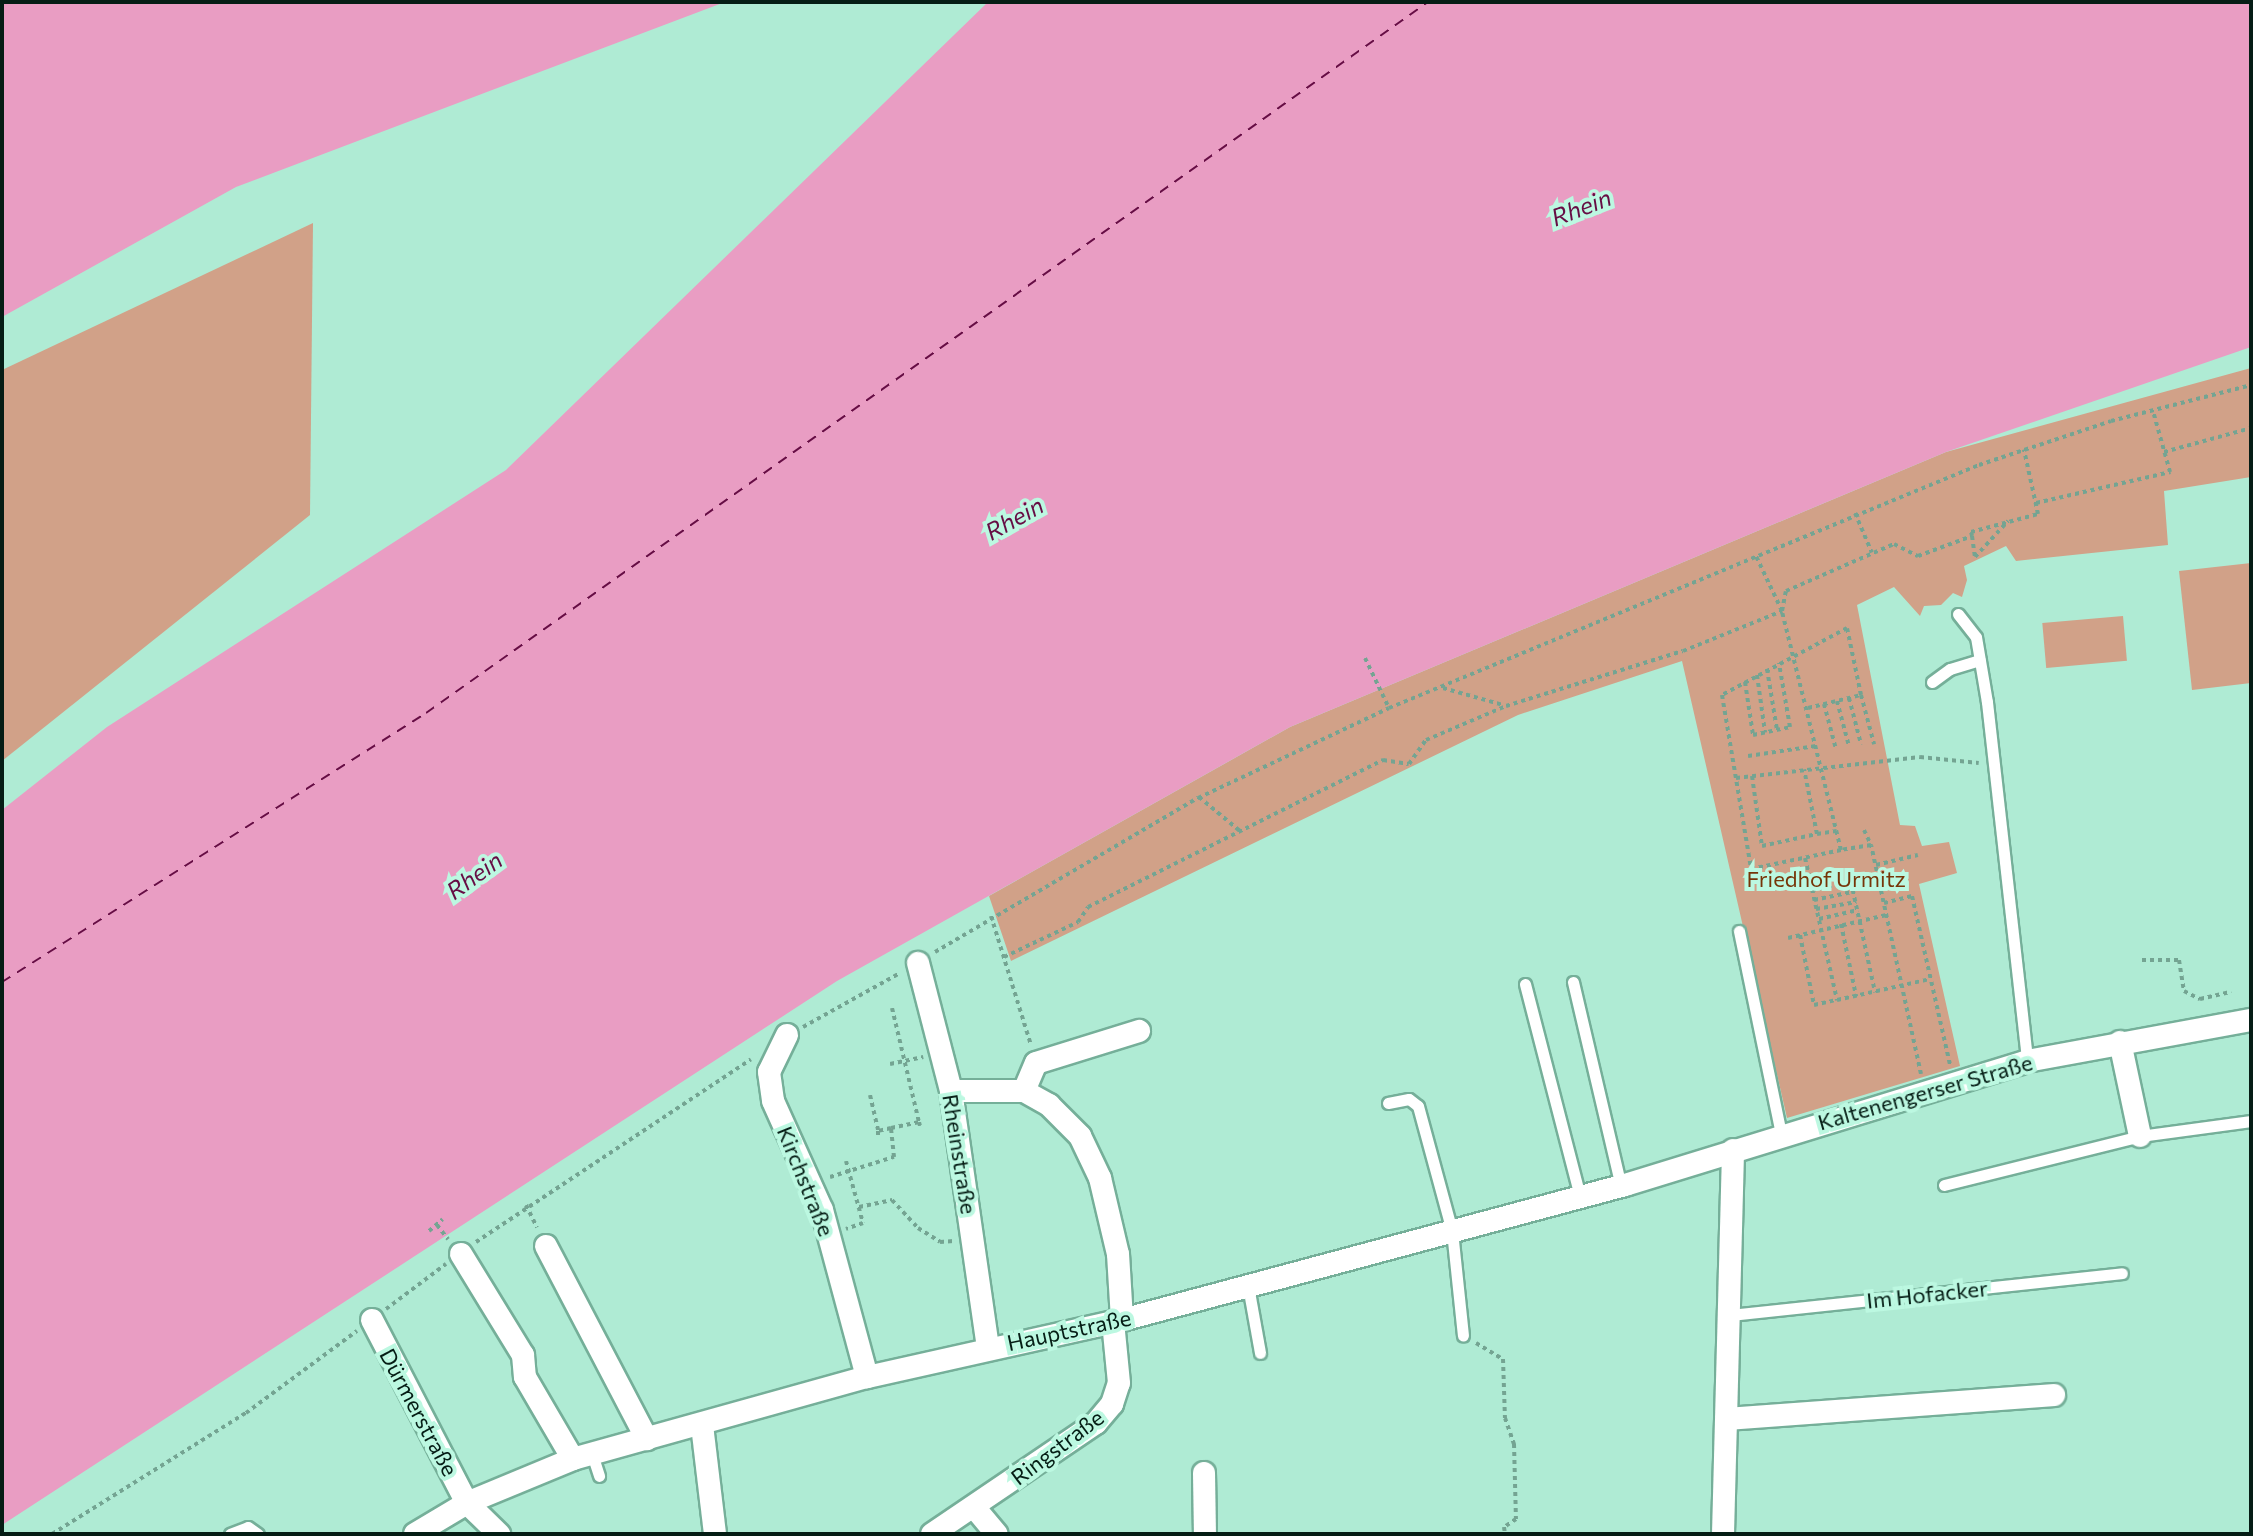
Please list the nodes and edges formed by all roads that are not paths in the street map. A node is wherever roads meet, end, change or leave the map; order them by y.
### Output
1 (1958, 614) dead end
2 (1980, 660) junction
3 (1932, 682) dead end
4 (1739, 931) dead end
5 (918, 963) road end
6 (1573, 982) dead end
7 (1525, 984) dead end
8 (2251, 1020) edge
9 (1139, 1031) dead end
10 (787, 1035) road end
11 (2120, 1042) junction
12 (2027, 1061) junction
13 (951, 1091) junction
14 (1024, 1091) junction
15 (1388, 1103) dead end
16 (2251, 1121) edge
17 (1781, 1133) junction
18 (2140, 1136) junction
19 (1733, 1150) junction
20 (1944, 1185) dead end
21 (1621, 1186) junction
22 (1580, 1197) junction
23 (1452, 1231) junction
24 (546, 1246) road end
25 (461, 1254) road end
26 (2122, 1273) dead end
27 (1248, 1286) junction
28 (1731, 1315) junction
29 (372, 1320) road end
30 (1117, 1321) junction
31 (1463, 1335) road end
32 (988, 1347) junction
33 (1260, 1353) dead end
34 (867, 1377) junction
35 (2054, 1395) dead end
36 (1727, 1419) junction
37 (702, 1425) junction
38 (647, 1439) junction
39 (582, 1456) junction
40 (1204, 1473) dead end
41 (599, 1476) dead end
42 (467, 1503) junction
43 (974, 1507) junction
44 (230, 1534) edge
45 (258, 1534) edge
46 (415, 1534) edge
47 (499, 1534) edge
48 (715, 1534) edge
49 (932, 1534) edge
50 (997, 1534) edge
51 (1205, 1534) edge
52 (1723, 1534) edge

1 - 2 lane
2 - 3 lane
2 - 12 lane
4 - 17 lane
5 - 13 street, Rheinstraße
6 - 21 lane
7 - 22 lane
8 - 11 street, Kaltenengerser Straße
9 - 14 street
10 - 34 street, Kirchstraße
11 - 12 street, Kaltenengerser Straße
11 - 18 street
12 - 17 street, Kaltenengerser Straße
13 - 14 street
13 - 32 street, Rheinstraße
14 - 30 street, Ringstraße
15 - 23 lane
16 - 18 lane
17 - 19 street, Kaltenengerser Straße
18 - 20 lane
19 - 21 street, Hauptstraße
19 - 28 street
21 - 22 street, Hauptstraße
22 - 23 street, Hauptstraße
23 - 27 street, Hauptstraße
23 - 31 lane
24 - 38 street
25 - 39 street
26 - 28 lane, Im Hofacker
27 - 30 street, Hauptstraße
27 - 33 lane
28 - 36 street
29 - 42 street, Dürmerstraße
30 - 32 street, Hauptstraße
30 - 43 street, Ringstraße
32 - 34 street, Hauptstraße
34 - 37 street, Hauptstraße
35 - 36 street
36 - 52 street
37 - 38 street, Hauptstraße
37 - 48 street
38 - 39 street, Hauptstraße
39 - 41 lane
39 - 42 street, Hauptstraße
40 - 51 street
42 - 46 street, Hauptstraße
42 - 47 street, Dürmerstraße
43 - 49 street, Ringstraße
43 - 50 street
44 - 45 lane

